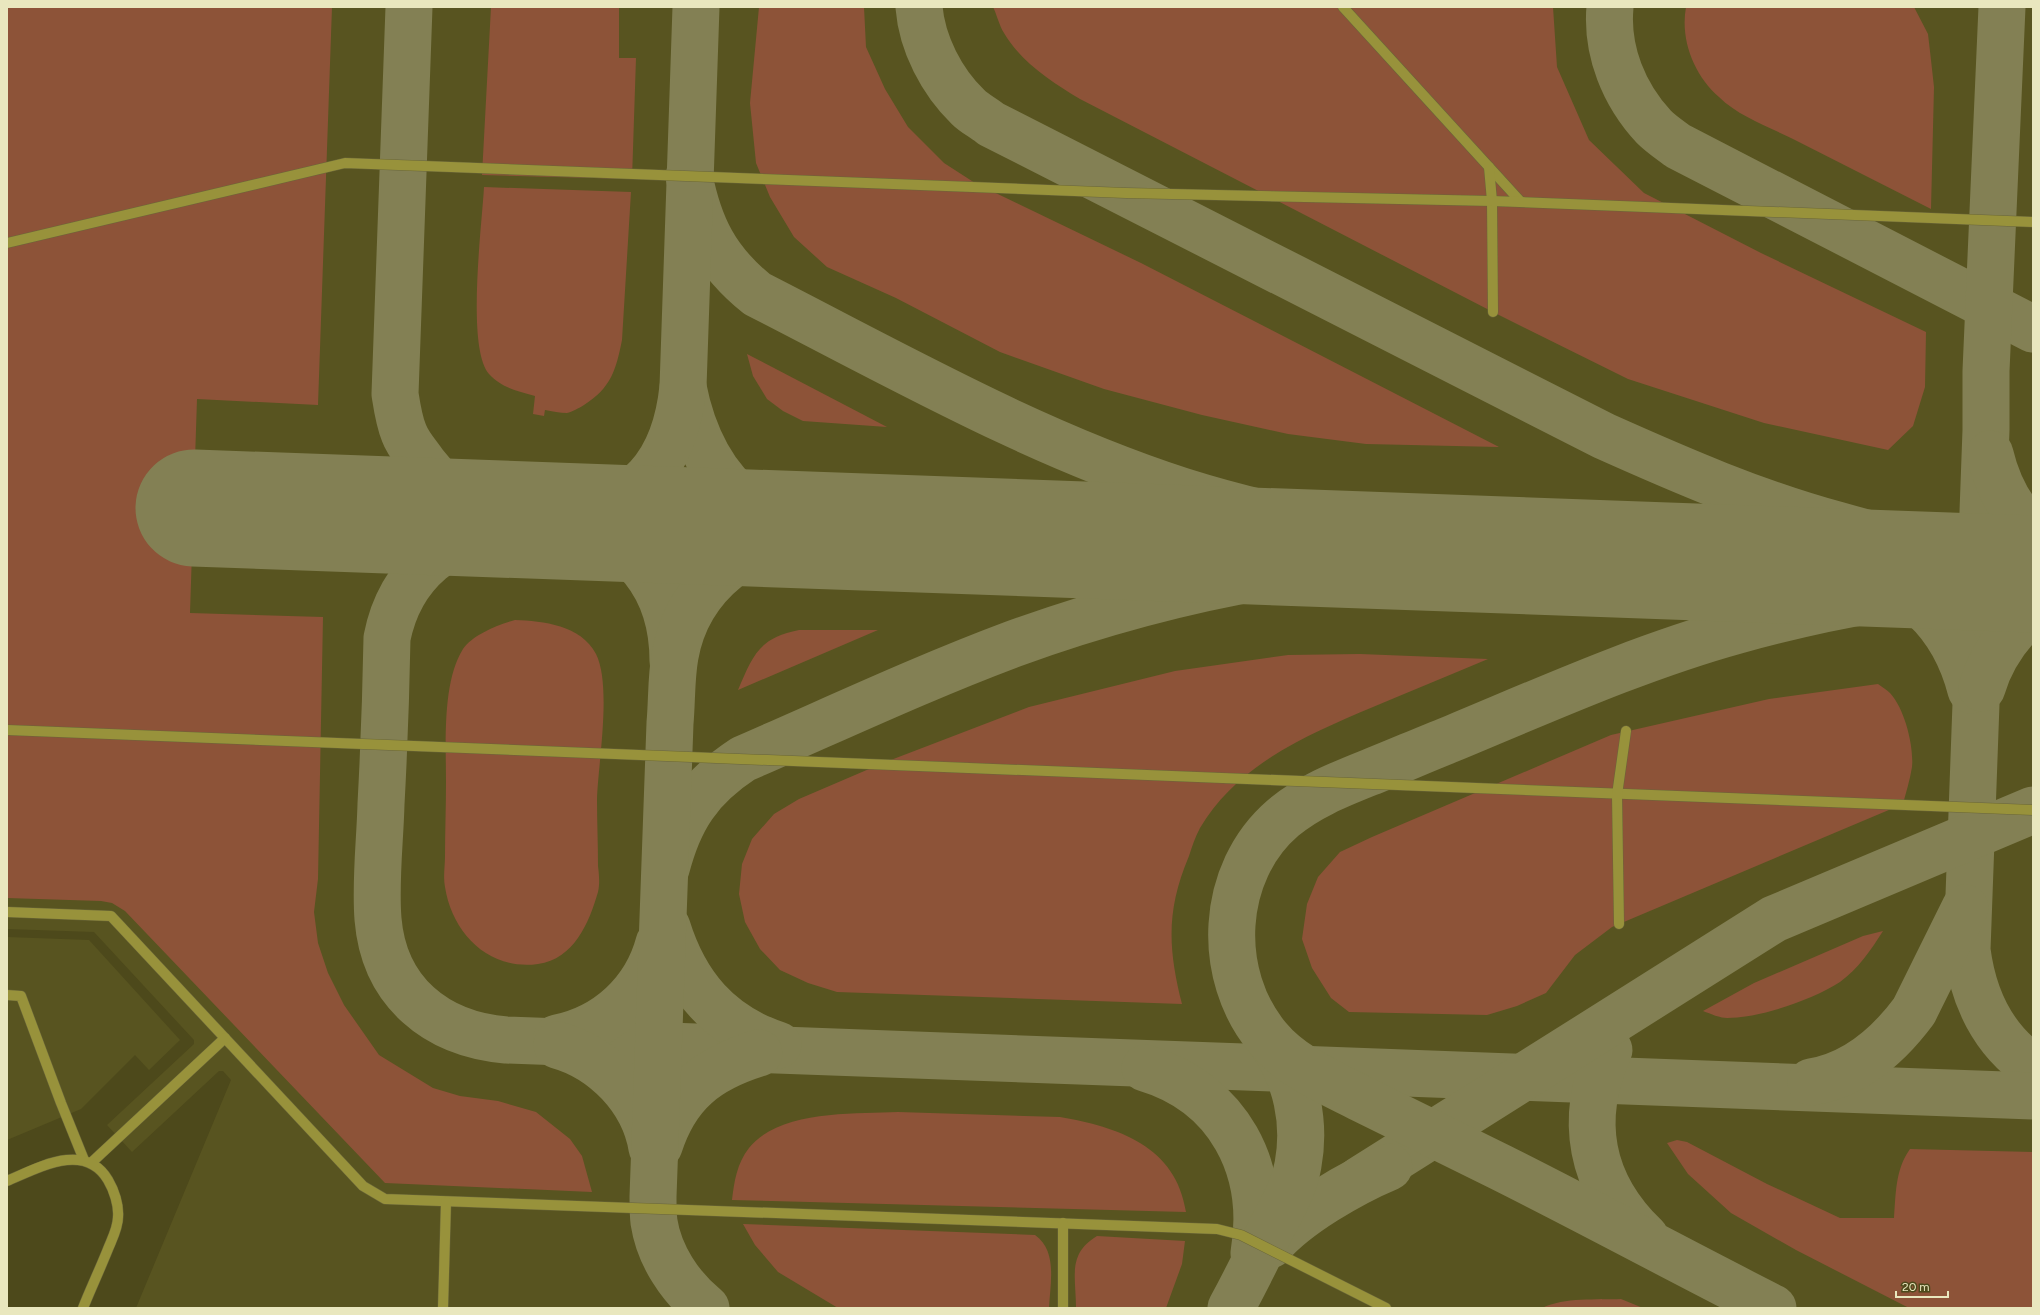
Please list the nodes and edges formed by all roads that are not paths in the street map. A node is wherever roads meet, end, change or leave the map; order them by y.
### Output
1 (1342, 7) edge
2 (1489, 167) junction
3 (1492, 201) junction
4 (1520, 202) junction
5 (2033, 222) edge
6 (7, 243) edge
7 (1493, 312) dead end
8 (7, 730) edge
9 (1626, 731) dead end
10 (1617, 795) junction
11 (2033, 810) edge
12 (7, 912) edge
13 (1619, 924) dead end
14 (7, 995) edge
15 (225, 1038) junction
16 (88, 1161) junction
17 (7, 1181) edge
18 (446, 1202) junction
19 (1063, 1223) junction
20 (83, 1308) edge
21 (443, 1308) edge
22 (1063, 1308) edge
23 (1386, 1308) edge

1 - 2 lane
2 - 3 lane
2 - 4 lane
3 - 4 lane
3 - 6 lane
3 - 7 lane
4 - 5 lane
8 - 10 lane
9 - 10 lane
10 - 11 lane
10 - 13 lane
12 - 15 lane
14 - 16 lane
15 - 16 lane
15 - 18 lane
16 - 17 lane
16 - 20 lane
18 - 19 lane
18 - 21 lane
19 - 22 lane
19 - 23 lane

